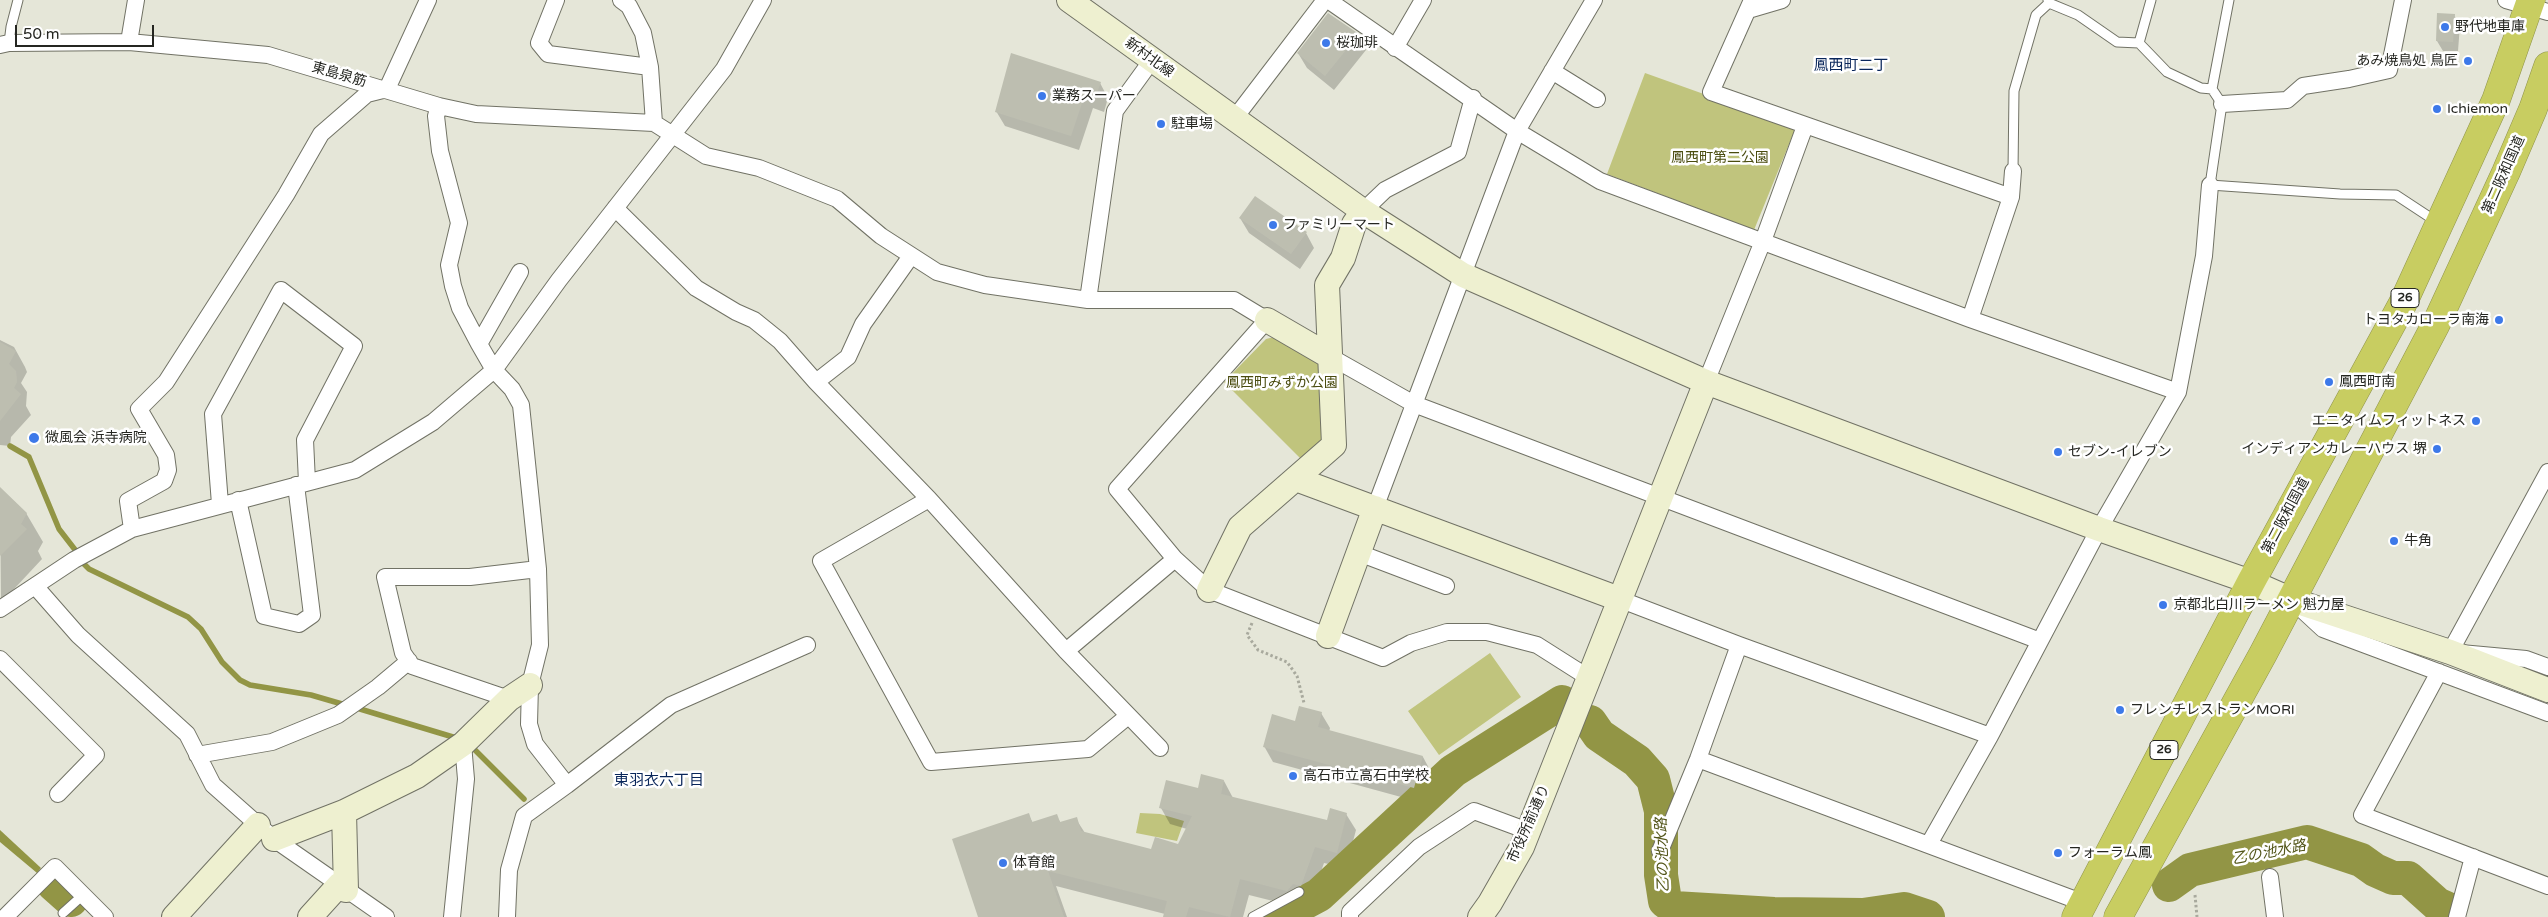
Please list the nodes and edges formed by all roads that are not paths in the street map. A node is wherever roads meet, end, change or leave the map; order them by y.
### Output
1 (18, 0) edge
2 (136, 0) edge
3 (428, 0) edge
4 (556, 0) edge
5 (621, 0) edge
6 (763, 0) edge
7 (1069, 0) edge
8 (1326, 0) edge
9 (1423, 0) edge
10 (1594, 0) edge
11 (1782, 0) edge
12 (2151, 0) edge
13 (2229, 0) edge
14 (2403, 0) edge
15 (2048, 2) edge
16 (1750, 5) edge
17 (2529, 5) edge
18 (129, 42) junction
19 (5, 44) edge
20 (2139, 44) junction
21 (1395, 48) junction
22 (1152, 60) junction
23 (2548, 66) edge
24 (650, 67) junction
25 (1552, 71) junction
26 (387, 89) junction
27 (2212, 90) junction
28 (1473, 98) junction
29 (1597, 99) dead end
30 (2222, 104) junction
31 (439, 106) junction
32 (1232, 118) junction
33 (654, 124) junction
34 (1805, 126) junction
35 (1518, 130) junction
36 (672, 135) junction
37 (2013, 171) joint
38 (2210, 185) junction
39 (2011, 197) junction
40 (615, 208) junction
41 (1363, 210) junction
42 (2439, 224) junction
43 (1762, 241) junction
44 (911, 256) junction
45 (520, 272) dead end
46 (1463, 275) junction
47 (1088, 300) junction
48 (1970, 319) junction
49 (1267, 320) junction
50 (479, 344) junction
51 (1329, 356) junction
52 (494, 370) junction
53 (816, 382) junction
54 (1706, 382) junction
55 (2178, 392) junction
56 (1414, 404) junction
57 (2548, 472) edge
58 (1296, 479) junction
59 (302, 484) junction
60 (2543, 496) edge
61 (1662, 498) junction
62 (929, 499) junction
63 (238, 500) junction
64 (220, 504) junction
65 (1375, 508) junction
66 (132, 529) junction
67 (2099, 529) junction
68 (1359, 553) junction
69 (1176, 559) junction
70 (538, 569) junction
71 (2251, 582) junction
72 (35, 586) junction
73 (1446, 586) dead end
74 (1210, 590) junction
75 (1619, 599) junction
76 (2292, 600) junction
77 (0, 609) edge
78 (1328, 636) junction
79 (2040, 641) junction
80 (807, 645) dead end
81 (1739, 645) junction
82 (1066, 651) junction
83 (0, 658) edge
84 (409, 661) junction
85 (2444, 662) junction
86 (2548, 667) edge
87 (1589, 678) junction
88 (530, 685) junction
89 (2548, 690) edge
90 (509, 700) junction
91 (2548, 713) edge
92 (1128, 716) junction
93 (1990, 736) junction
94 (465, 742) junction
95 (1160, 748) dead end
96 (197, 755) junction
97 (1698, 759) junction
98 (567, 785) junction
99 (58, 794) dead end
100 (344, 812) junction
101 (1528, 831) junction
102 (266, 832) junction
103 (1929, 844) junction
104 (1660, 851) dead end
105 (2473, 857) junction
106 (2270, 877) dead end
107 (2548, 886) edge
108 (343, 888) junction
109 (1299, 892) dead end
110 (81, 897) junction
111 (2080, 910) edge
112 (63, 913) dead end
113 (5, 917) edge
114 (105, 917) edge
115 (174, 917) edge
116 (310, 917) edge
117 (386, 917) edge
118 (452, 917) edge
119 (506, 917) edge
120 (1253, 917) edge
121 (1350, 917) edge
122 (1480, 917) edge
123 (2118, 917) edge
124 (2274, 917) edge
125 (2457, 917) edge

1 - 19 lane
2 - 18 street
3 - 26 street
4 - 24 street
5 - 24 street
6 - 36 street
7 - 22 street, 新村北線
8 - 21 street
8 - 32 street
9 - 21 street
10 - 25 street
11 - 16 street
12 - 20 lane
13 - 27 lane
14 - 30 street
15 - 20 lane
15 - 37 lane
16 - 34 street
17 - 42 highway, 第二阪和国道 / 26
18 - 19 street, 東島泉筋
18 - 26 street, 東島泉筋
20 - 27 lane
21 - 28 street
22 - 32 street, 新村北線
22 - 47 street
23 - 76 highway, 第二阪和国道
24 - 33 street
25 - 29 street
25 - 35 street
26 - 31 street, 東島泉筋
26 - 66 street
27 - 30 lane
28 - 35 street
28 - 41 street
30 - 38 lane
31 - 33 street, 東島泉筋
31 - 50 street
32 - 41 street, 新村北線
33 - 36 street, 東島泉筋
34 - 39 street
34 - 43 street
35 - 43 street
35 - 46 street
36 - 40 street
36 - 44 street, 東島泉筋
37 - 39 street
38 - 42 lane
38 - 55 street
39 - 48 street
40 - 52 street
40 - 53 street
41 - 46 street, 新村北線
41 - 51 street
42 - 71 highway, 第二阪和国道 / 26
43 - 48 street
43 - 54 street
44 - 47 street, 東島泉筋
44 - 53 street
45 - 50 street
46 - 54 street, 新村北線
46 - 56 street
47 - 49 street, 東島泉筋
48 - 55 street
49 - 51 street
49 - 69 street
50 - 52 street
51 - 56 street
51 - 58 street
52 - 59 street
52 - 70 street
53 - 62 street
54 - 61 street, 市役所前通り
54 - 67 street, 新村北線
55 - 67 street
56 - 61 street
56 - 65 street
57 - 60 street
58 - 65 street
58 - 74 street
59 - 63 street
59 - 63 street
59 - 64 street
60 - 85 street
61 - 75 street, 市役所前通り
61 - 79 street
62 - 82 street
62 - 92 street
63 - 64 street
64 - 66 street
65 - 68 street
65 - 75 street
66 - 72 street
67 - 71 street, 新村北線
67 - 79 street
68 - 73 street
68 - 78 street
69 - 74 street
69 - 82 street
70 - 84 street
70 - 88 street
71 - 76 street, 新村北線
71 - 111 highway, 第二阪和国道 / 26
72 - 77 street
72 - 96 street
74 - 78 street
75 - 81 street
75 - 87 street, 市役所前通り
76 - 85 street, 新村北線
76 - 123 highway, 第二阪和国道
78 - 87 street
79 - 93 street
80 - 98 street
81 - 93 street
81 - 97 street
82 - 92 street
83 - 99 street
84 - 90 street
84 - 96 street
85 - 86 street
85 - 89 street, 新村北線
85 - 91 street
85 - 105 street
87 - 101 street, 市役所前通り
88 - 90 street
88 - 98 street
90 - 94 street
92 - 95 street
93 - 103 street
94 - 100 street
94 - 118 street
96 - 102 street
97 - 103 street
97 - 104 street
98 - 119 street
100 - 102 street
100 - 108 street
101 - 121 street
101 - 122 street, 市役所前通り
102 - 108 street
102 - 115 street
103 - 111 street
105 - 107 street
105 - 125 street
106 - 124 street
108 - 116 street
108 - 117 street
109 - 120 lane
110 - 112 lane
110 - 113 street
110 - 114 street

